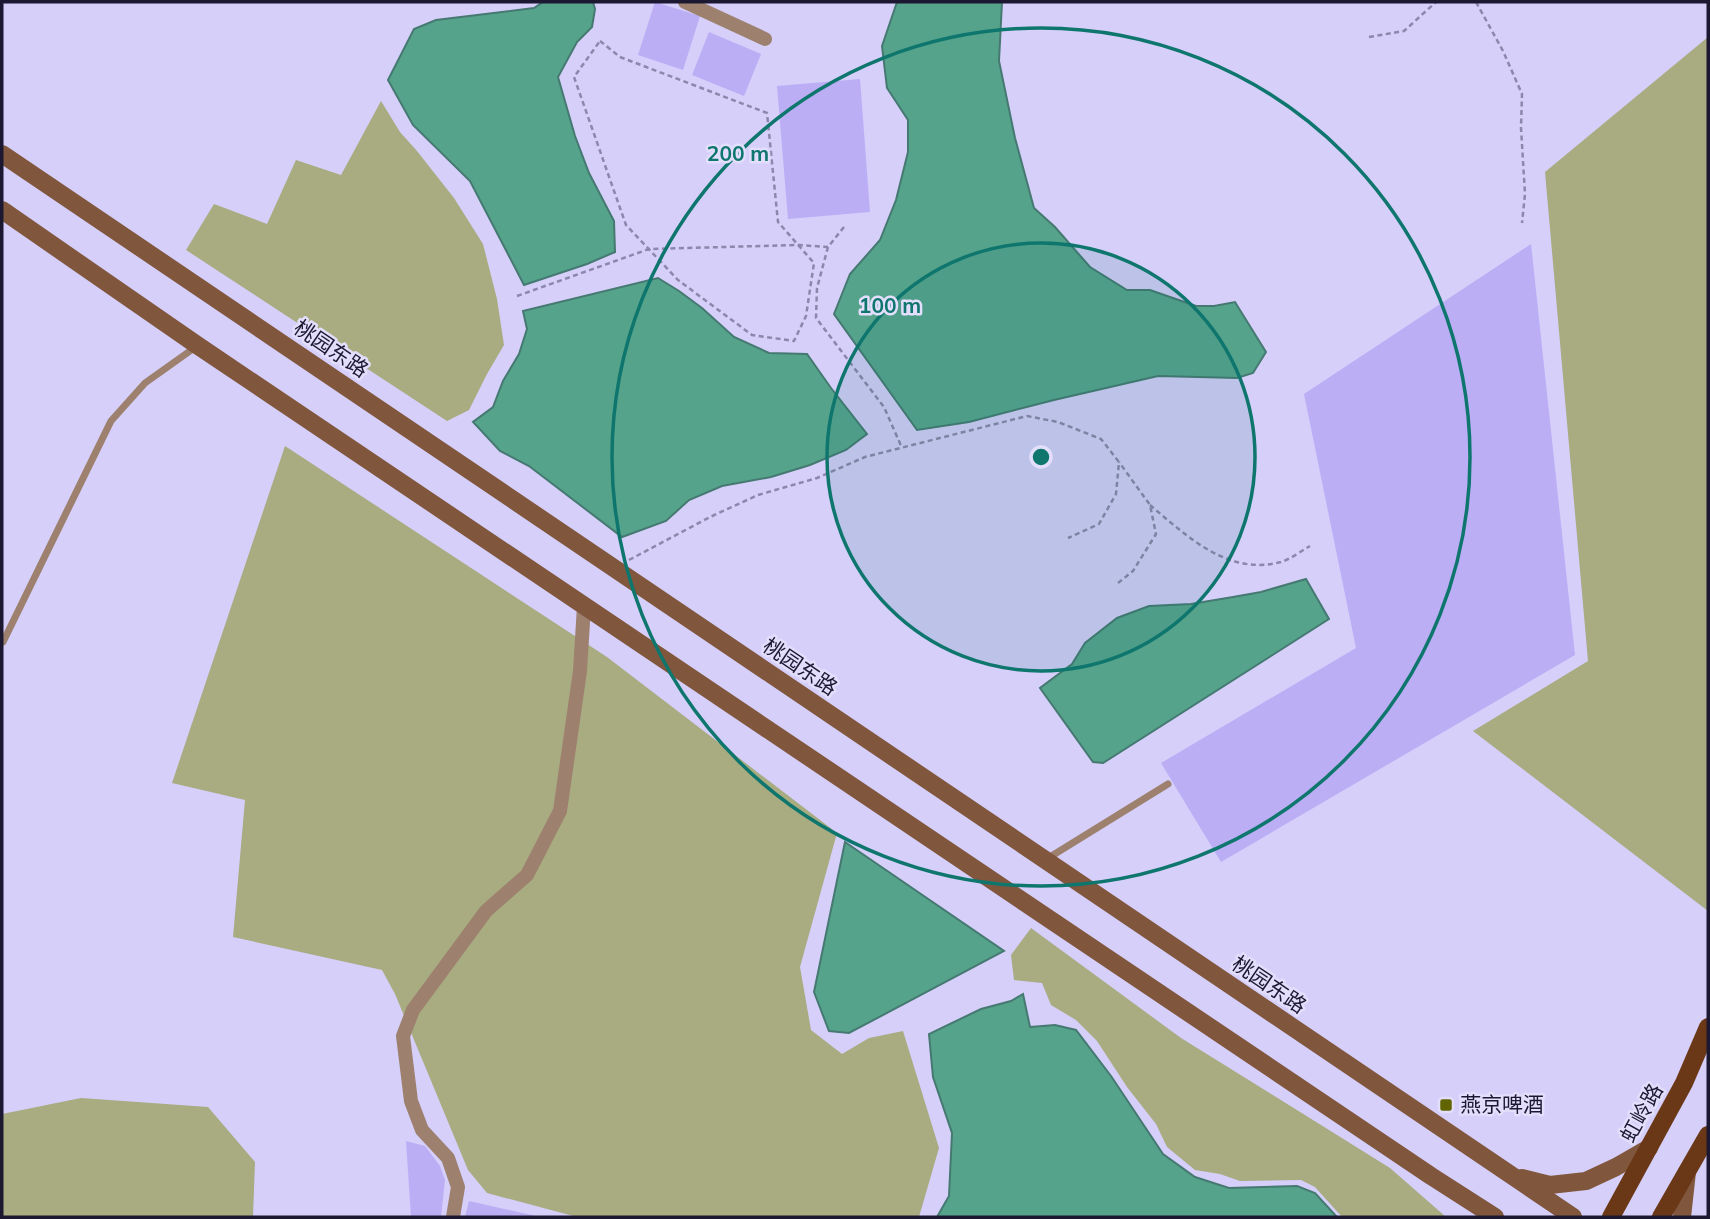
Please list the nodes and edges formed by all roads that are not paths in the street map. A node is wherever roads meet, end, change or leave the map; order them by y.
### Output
1 (685, 2) edge
2 (765, 38) dead end
3 (2, 154) edge
4 (2, 210) edge
5 (197, 345) junction
6 (584, 606) junction
7 (3, 642) edge
8 (1168, 784) dead end
9 (1045, 860) junction
10 (1708, 1027) edge
11 (1708, 1135) edge
12 (1648, 1148) junction
13 (1687, 1172) junction
14 (1509, 1175) junction
15 (1489, 1215) edge
16 (453, 1217) edge
17 (1573, 1217) edge
18 (1611, 1217) edge
19 (1661, 1217) edge
20 (1682, 1217) edge

1 - 2 street
3 - 9 main road, 桃园东路
4 - 5 main road
5 - 6 main road
5 - 7 lane
6 - 15 main road
6 - 16 street
8 - 9 lane
9 - 14 main road, 桃园东路
10 - 12 main road, 虹岭路
11 - 13 main road
12 - 14 main road
12 - 18 main road, 虹岭路
13 - 19 main road
13 - 20 main road
14 - 17 main road, 桃园东路

